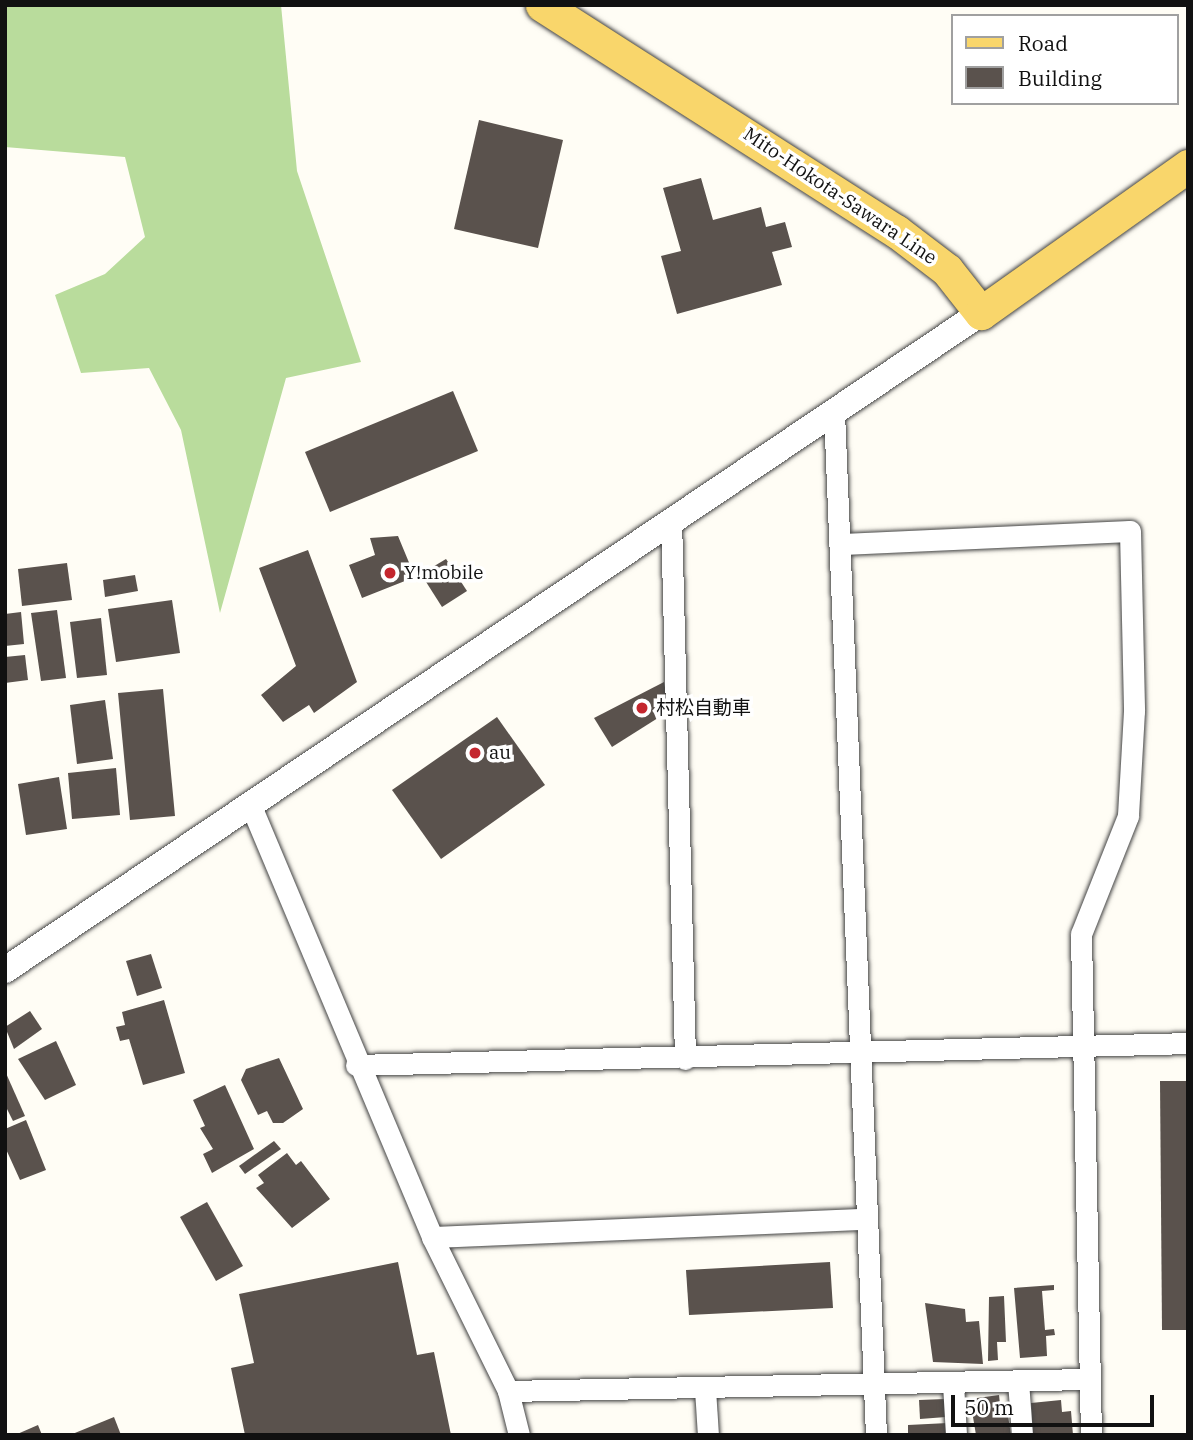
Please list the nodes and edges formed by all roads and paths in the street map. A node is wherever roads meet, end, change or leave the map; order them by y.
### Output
1 (542, 5) edge
2 (1188, 166) edge
3 (981, 313) junction
4 (834, 412) junction
5 (671, 519) junction
6 (842, 544) junction
7 (251, 806) junction
8 (5, 970) edge
9 (1188, 1043) edge
10 (1083, 1044) junction
11 (862, 1053) junction
12 (685, 1059) junction
13 (356, 1065) junction
14 (867, 1219) junction
15 (432, 1237) junction
16 (1088, 1379) junction
17 (1018, 1381) junction
18 (953, 1384) junction
19 (872, 1385) junction
20 (705, 1388) junction
21 (508, 1391) junction
22 (519, 1435) edge
23 (708, 1435) edge
24 (876, 1435) edge
25 (956, 1435) edge
26 (1022, 1435) edge
27 (1091, 1435) edge

1 - 3 main road, Mito-Hokota-Sawara Line
2 - 3 main road
3 - 4 street
4 - 5 street
4 - 6 street
5 - 7 street
5 - 12 street
6 - 10 street
6 - 11 street
7 - 8 street
7 - 13 street
9 - 10 street
10 - 11 street
10 - 16 street
11 - 12 street
11 - 14 street
12 - 13 street
13 - 15 street
14 - 15 street
14 - 19 street
15 - 21 street
16 - 17 street
16 - 27 street
17 - 18 street
17 - 26 street
18 - 19 street
18 - 25 street
19 - 20 street
19 - 24 street
20 - 21 street
20 - 23 street
21 - 22 street

